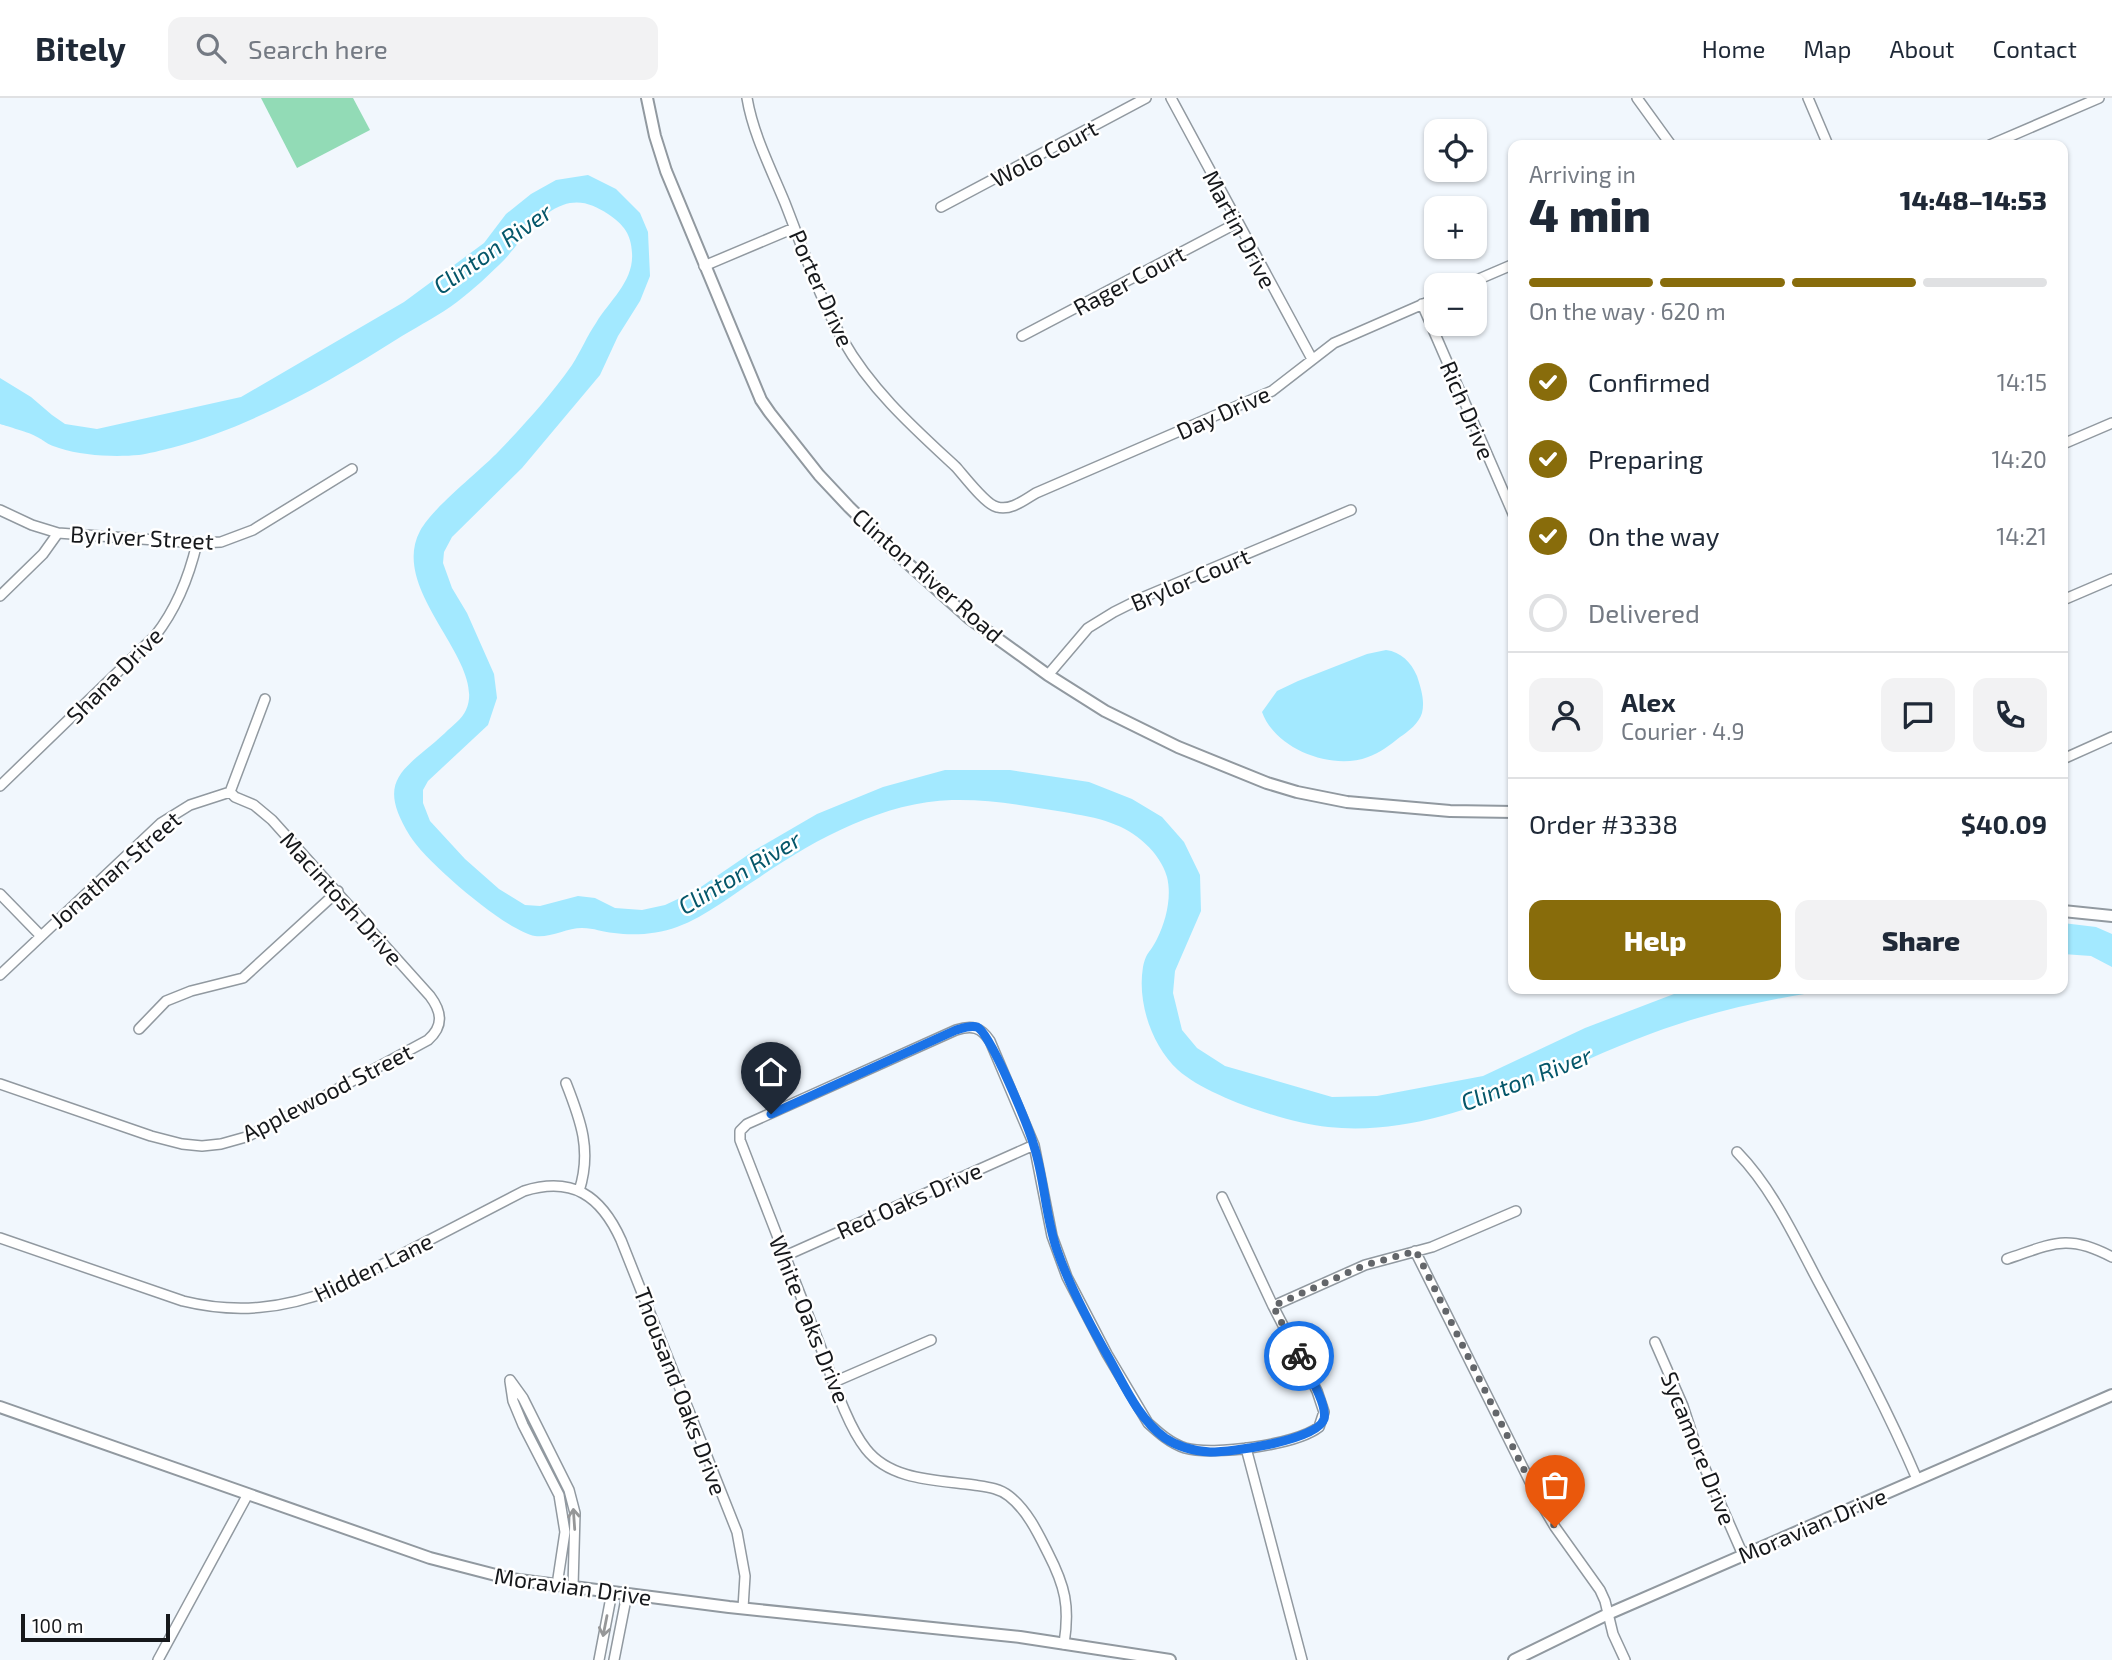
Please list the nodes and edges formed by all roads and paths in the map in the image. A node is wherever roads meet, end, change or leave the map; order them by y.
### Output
1 (647, 98) edge
2 (747, 98) edge
3 (1146, 98) edge
4 (1171, 98) edge
5 (1637, 98) edge
6 (1808, 98) edge
7 (2099, 98) edge
8 (1667, 140) edge
9 (1826, 140) edge
10 (2003, 140) edge
11 (941, 207) dead end
12 (1237, 223) junction
13 (794, 228) junction
14 (704, 265) junction
15 (1508, 267) edge
16 (1487, 276) edge
17 (1422, 304) joint
18 (1022, 336) dead end
19 (1312, 359) junction
20 (2112, 423) edge
21 (2068, 442) edge
22 (352, 469) dead end
23 (1508, 502) edge
24 (1000, 508) joint
25 (0, 510) edge
26 (1351, 510) dead end
27 (58, 533) junction
28 (197, 543) junction
29 (2112, 579) edge
30 (0, 596) edge
31 (2068, 598) edge
32 (1048, 675) junction
33 (265, 699) dead end
34 (2112, 737) edge
35 (2068, 756) edge
36 (0, 786) edge
37 (230, 792) junction
38 (1508, 812) edge
39 (338, 891) junction
40 (0, 894) edge
41 (2068, 912) edge
42 (2112, 916) edge
43 (40, 935) junction
44 (0, 975) edge
45 (440, 1018) joint
46 (139, 1029) dead end
47 (566, 1083) dead end
48 (0, 1084) edge
49 (1034, 1145) junction
50 (1737, 1152) dead end
51 (579, 1191) junction
52 (1222, 1196) dead end
53 (1516, 1211) dead end
54 (0, 1238) edge
55 (1416, 1251) junction
56 (785, 1256) junction
57 (2112, 1257) edge
58 (2007, 1259) dead end
59 (1273, 1306) junction
60 (931, 1340) dead end
61 (1655, 1342) dead end
62 (834, 1382) junction
63 (2112, 1395) edge
64 (0, 1407) edge
65 (540, 1433) junction
66 (530, 1438) junction
67 (1246, 1448) junction
68 (559, 1469) junction
69 (548, 1473) junction
70 (1917, 1479) junction
71 (248, 1494) junction
72 (564, 1544) junction
73 (575, 1546) junction
74 (1743, 1555) junction
75 (557, 1585) junction
76 (573, 1587) junction
77 (612, 1592) junction
78 (627, 1594) junction
79 (743, 1608) junction
80 (1608, 1614) junction
81 (1064, 1644) junction
82 (158, 1660) edge
83 (599, 1660) edge
84 (614, 1660) edge
85 (1170, 1660) edge
86 (1302, 1660) edge
87 (1514, 1660) edge
88 (1625, 1660) edge

1 - 14 street, Clinton River Road
2 - 13 street, Porter Drive
3 - 11 street, Wolo Court
4 - 12 street, Martin Drive
5 - 8 street
6 - 9 street
7 - 10 street
12 - 18 street, Rager Court
12 - 19 street, Martin Drive
13 - 14 street
13 - 24 street, Porter Drive
14 - 32 street, Clinton River Road
15 - 16 street
17 - 19 street, Day Drive
17 - 23 street, Rich Drive
19 - 24 street, Day Drive
20 - 21 street
22 - 28 street, Byriver Street
25 - 27 street, Byriver Street
26 - 32 street, Brylor Court
27 - 28 street, Byriver Street
27 - 30 street
28 - 36 street, Shana Drive
29 - 31 street
32 - 38 street, Clinton River Road
33 - 37 street
34 - 35 street
37 - 39 street, Macintosh Drive
37 - 43 street, Jonathan Street
39 - 45 street, Macintosh Drive
39 - 46 street
40 - 43 street
41 - 42 street
43 - 44 street, Jonathan Street
45 - 48 street, Applewood Street
47 - 51 street
49 - 56 street, Red Oaks Drive
49 - 56 street, White Oaks Drive
49 - 67 street
50 - 70 street
51 - 54 street, Hidden Lane
51 - 79 street, Thousand Oaks Drive
52 - 59 street
53 - 55 street
55 - 59 street
55 - 80 street
56 - 62 street, White Oaks Drive
57 - 58 street
59 - 67 street
60 - 62 street
61 - 74 street, Sycamore Drive
62 - 81 street, White Oaks Drive
63 - 70 street, Moravian Drive
64 - 71 street, Moravian Drive
65 - 66 street
65 - 66 street
65 - 68 street
66 - 69 street
67 - 86 street
68 - 69 street
73 -> 68 street
69 - 72 street
70 - 74 street, Moravian Drive
71 - 75 street, Moravian Drive
71 - 82 street
72 - 73 street
72 - 75 street
73 - 76 street
74 - 80 street, Moravian Drive
75 - 76 street, Moravian Drive
76 - 77 street, Moravian Drive
77 - 78 street, Moravian Drive
77 -> 83 street
78 - 79 street, Moravian Drive
78 - 84 street
79 - 81 street, Moravian Drive
80 - 87 street, Moravian Drive
80 - 88 street
81 - 85 street, Moravian Drive

